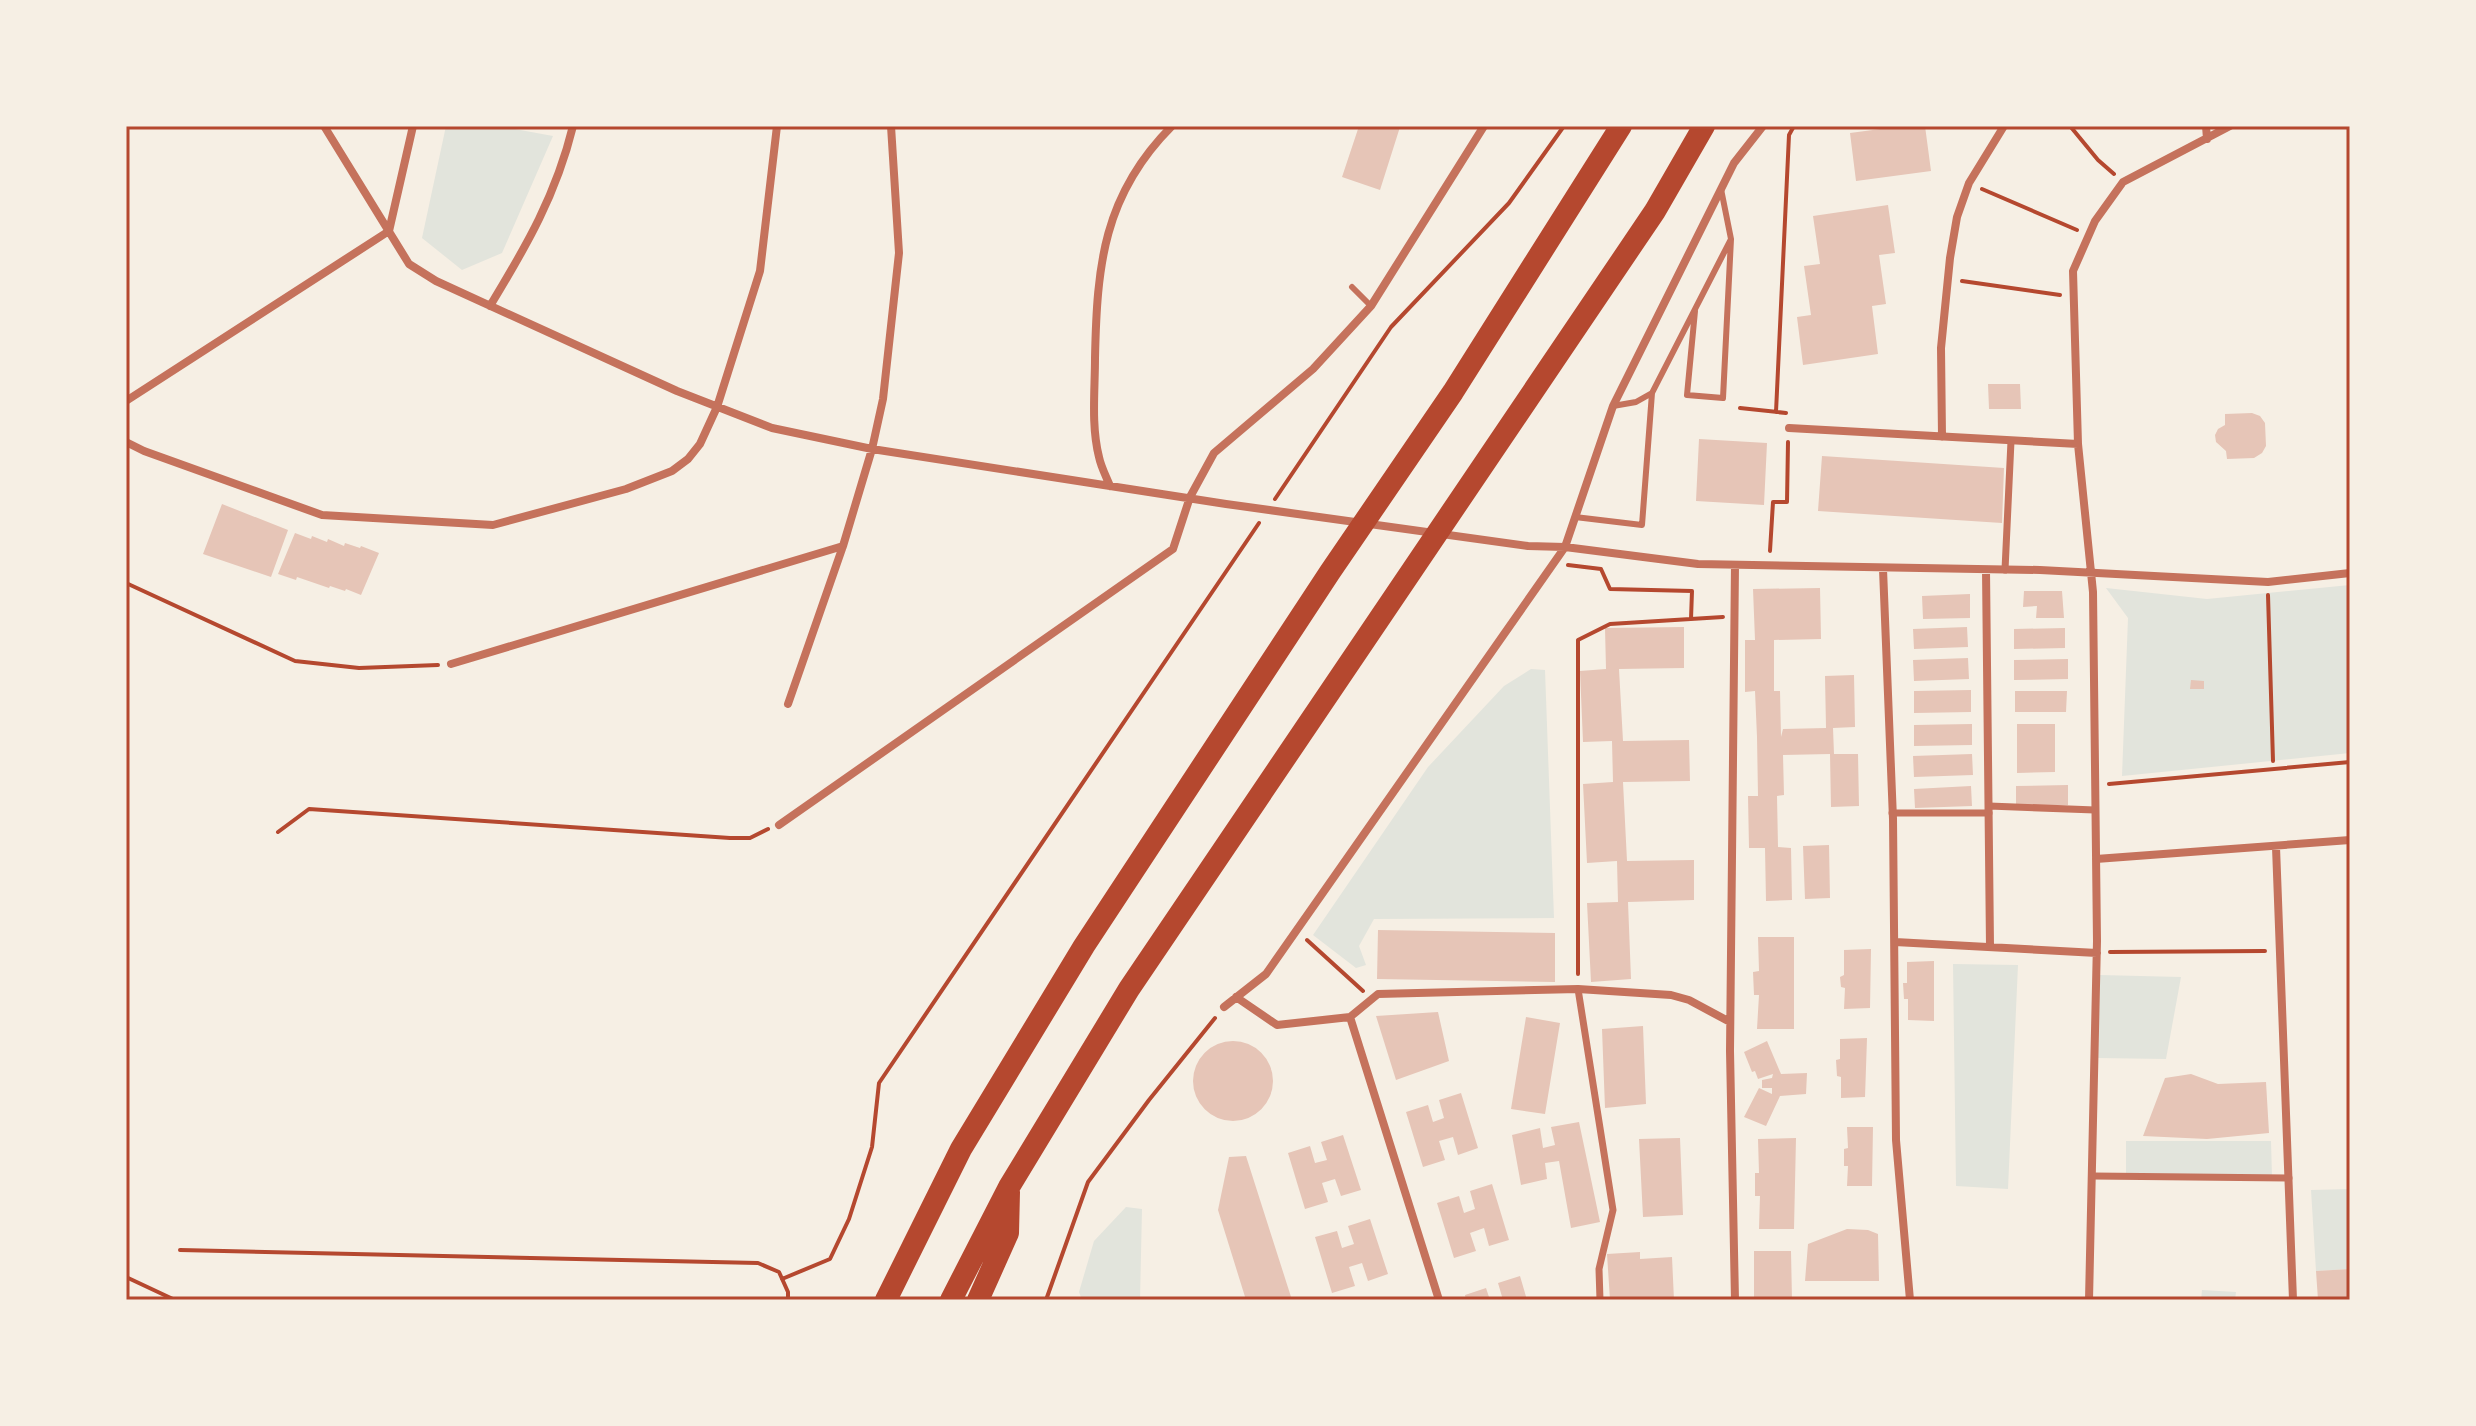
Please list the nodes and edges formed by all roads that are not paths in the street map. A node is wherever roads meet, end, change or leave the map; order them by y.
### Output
1 (324, 126) edge
2 (413, 126) edge
3 (573, 126) edge
4 (777, 126) edge
5 (891, 126) edge
6 (1172, 126) edge
7 (1484, 126) edge
8 (1606, 126) edge
9 (1621, 126) edge
10 (1704, 126) edge
11 (1763, 126) edge
12 (2004, 126) edge
13 (2206, 126) edge
14 (2230, 126) edge
15 (2207, 139) junction
16 (1721, 189) junction
17 (389, 231) junction
18 (1731, 239) junction
19 (1352, 287) dead end
20 (490, 306) junction
21 (1371, 306) junction
22 (1695, 311) junction
23 (1453, 392) junction
24 (1652, 393) junction
25 (126, 401) edge
26 (1613, 406) junction
27 (717, 407) junction
28 (1789, 428) road end
29 (1942, 437) junction
30 (2011, 441) junction
31 (126, 442) edge
32 (2078, 444) junction
33 (872, 449) junction
34 (1110, 486) junction
35 (1190, 497) junction
36 (1575, 517) junction
37 (843, 546) junction
38 (1565, 547) junction
39 (1735, 565) junction
40 (1883, 569) junction
41 (1986, 570) junction
42 (2005, 570) junction
43 (2350, 573) edge
44 (2093, 574) junction
45 (451, 664) road end
46 (788, 704) dead end
47 (1989, 809) junction
48 (2095, 810) junction
49 (1892, 813) junction
50 (779, 825) road end
51 (2350, 840) edge
52 (2276, 847) junction
53 (2096, 859) junction
54 (1895, 942) junction
55 (1990, 946) junction
56 (2097, 953) junction
57 (1578, 989) junction
58 (1236, 997) junction
59 (1224, 1007) road end
60 (1350, 1017) junction
61 (1730, 1022) junction
62 (2093, 1176) junction
63 (2289, 1178) junction
64 (1009, 1187) junction
65 (886, 1300) edge
66 (951, 1300) edge
67 (978, 1300) edge
68 (1439, 1300) edge
69 (1600, 1300) edge
70 (1735, 1300) edge
71 (1910, 1300) edge
72 (2089, 1300) edge
73 (2293, 1300) edge

1 - 17 street
2 - 17 street
3 - 20 street
4 - 27 street
5 - 33 street
6 - 34 street
7 - 21 street
8 - 23 highway
9 - 23 highway
10 - 64 highway
11 - 16 street
12 - 29 street
13 - 15 street
14 - 15 street
15 - 32 street
16 - 18 lane
16 - 26 street
17 - 20 street
17 - 25 street
18 - 22 lane
18 - 22 lane
19 - 21 lane
20 - 27 street
21 - 35 street
22 - 24 lane
23 - 65 highway
24 - 26 lane
24 - 36 lane
26 - 36 street
27 - 31 street
27 - 33 street
28 - 29 street
29 - 30 street
30 - 32 street
30 - 42 street
32 - 44 street
33 - 34 street
33 - 37 street
34 - 35 street
35 - 38 street
35 - 50 street
36 - 38 street
37 - 45 street
37 - 46 street
38 - 39 street
38 - 58 street
39 - 40 street
39 - 61 street
40 - 41 street
40 - 49 street
41 - 42 street
41 - 47 street
42 - 44 street
43 - 44 street
44 - 48 street
47 - 48 street
47 - 49 street
47 - 55 street
48 - 53 street
49 - 54 street
51 - 52 street
52 - 53 street
52 - 63 street
53 - 56 street
54 - 55 street
54 - 71 street
55 - 56 street
56 - 62 street
57 - 60 street
57 - 61 street
57 - 69 street
58 - 59 street
58 - 60 street
60 - 68 street
61 - 70 street
62 - 63 street
62 - 72 street
63 - 73 street
64 - 66 highway
64 - 67 highway

